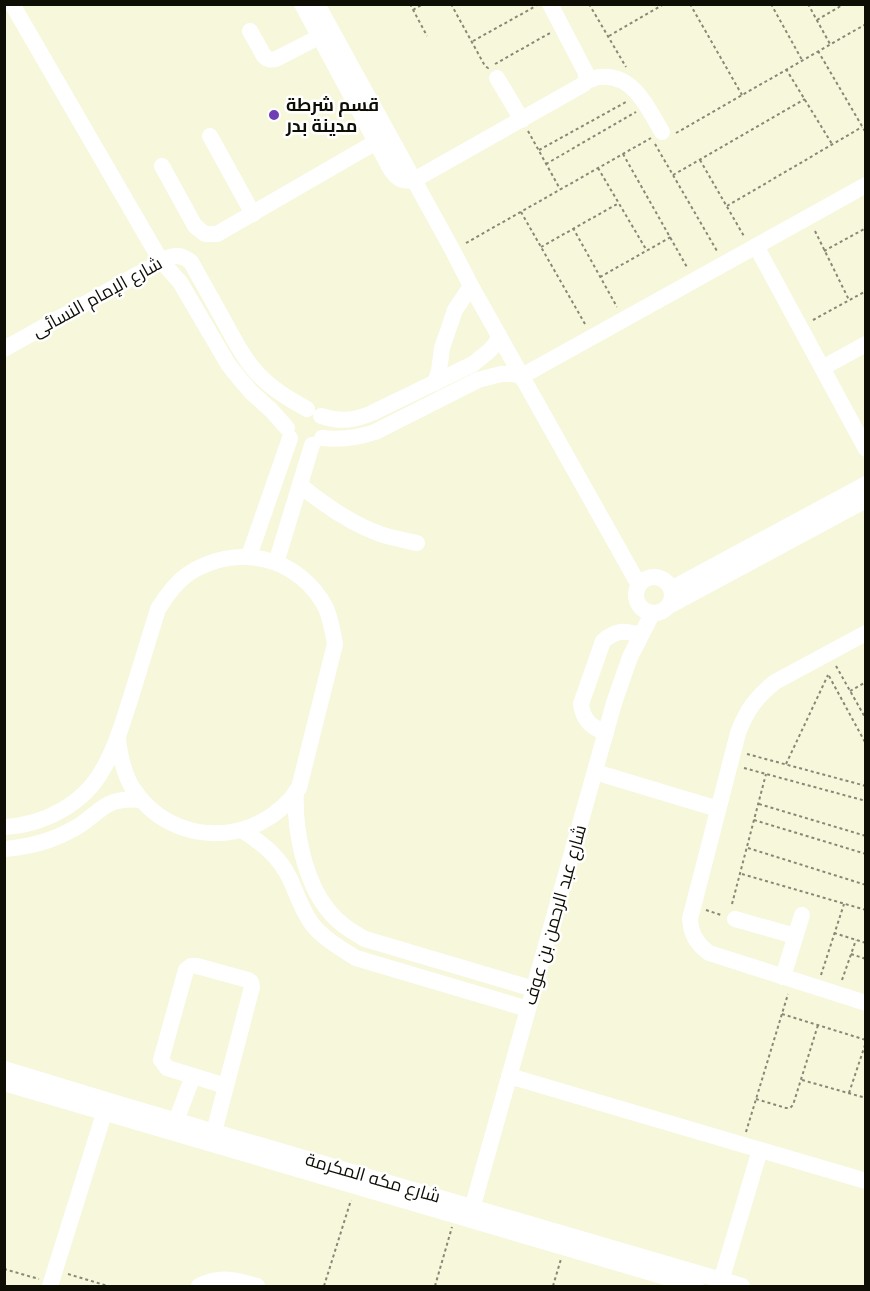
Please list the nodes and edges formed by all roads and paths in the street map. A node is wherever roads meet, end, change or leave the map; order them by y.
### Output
1 (12, 4) edge
2 (302, 4) edge
3 (317, 4) edge
4 (410, 4) edge
5 (423, 4) edge
6 (451, 4) edge
7 (539, 4) edge
8 (550, 4) edge
9 (589, 4) edge
10 (650, 4) edge
11 (664, 4) edge
12 (690, 4) edge
13 (771, 4) edge
14 (808, 4) edge
15 (843, 4) edge
16 (413, 10) junction
17 (654, 10) junction
18 (817, 20) junction
19 (866, 24) edge
20 (561, 26) junction
21 (250, 31) dead end
22 (427, 36) dead end
23 (319, 37) junction
24 (608, 37) junction
25 (472, 42) junction
26 (830, 44) junction
27 (818, 51) junction
28 (802, 60) junction
29 (786, 69) junction
30 (497, 78) dead end
31 (586, 81) junction
32 (638, 95) junction
33 (742, 95) junction
34 (805, 99) junction
35 (522, 120) junction
36 (862, 127) junction
37 (866, 133) edge
38 (662, 134) junction
39 (210, 136) dead end
40 (376, 142) junction
41 (832, 145) junction
42 (539, 150) junction
43 (623, 154) junction
44 (700, 160) junction
45 (546, 164) junction
46 (162, 166) dead end
47 (598, 168) junction
48 (673, 175) junction
49 (414, 180) junction
50 (866, 185) edge
51 (560, 189) junction
52 (619, 202) junction
53 (727, 206) junction
54 (520, 212) junction
55 (253, 214) junction
56 (808, 217) junction
57 (573, 228) junction
58 (866, 228) edge
59 (671, 237) junction
60 (541, 247) junction
61 (754, 247) junction
62 (453, 250) junction
63 (825, 250) junction
64 (646, 251) junction
65 (161, 261) junction
66 (725, 263) junction
67 (600, 277) junction
68 (695, 280) junction
69 (471, 286) junction
70 (866, 291) edge
71 (849, 300) junction
72 (624, 319) junction
73 (800, 328) junction
74 (499, 335) junction
75 (592, 337) junction
76 (866, 344) edge
77 (4, 349) edge
78 (822, 368) junction
79 (522, 376) junction
80 (435, 382) junction
81 (314, 412) junction
82 (288, 433) junction
83 (317, 442) junction
84 (866, 449) edge
85 (866, 484) edge
86 (300, 485) junction
87 (866, 500) edge
88 (417, 543) dead end
89 (249, 556) junction
90 (276, 563) junction
91 (639, 585) junction
92 (670, 598) junction
93 (652, 614) junction
94 (866, 633) edge
95 (640, 635) junction
96 (829, 653) junction
97 (866, 682) edge
98 (850, 691) junction
99 (866, 719) edge
100 (606, 733) junction
101 (118, 739) junction
102 (866, 744) edge
103 (731, 757) junction
104 (786, 764) junction
105 (595, 772) junction
106 (766, 774) junction
107 (866, 786) edge
108 (296, 791) junction
109 (141, 800) junction
110 (866, 801) edge
111 (758, 804) junction
112 (718, 809) junction
113 (754, 820) junction
114 (4, 827) edge
115 (242, 830) junction
116 (866, 836) edge
117 (747, 848) junction
118 (4, 849) edge
119 (866, 854) edge
120 (740, 873) junction
121 (866, 885) edge
122 (844, 904) junction
123 (693, 906) junction
124 (866, 910) edge
125 (802, 915) dead end
126 (732, 918) junction
127 (834, 933) junction
128 (795, 936) junction
129 (856, 940) junction
130 (866, 943) edge
131 (851, 954) junction
132 (866, 959) edge
133 (788, 978) junction
134 (817, 987) junction
135 (534, 989) junction
136 (837, 994) junction
137 (866, 1003) edge
138 (528, 1009) junction
139 (782, 1014) junction
140 (818, 1025) junction
141 (866, 1041) edge
142 (4, 1069) edge
143 (193, 1076) junction
144 (509, 1076) junction
145 (801, 1079) junction
146 (4, 1083) edge
147 (226, 1086) junction
148 (849, 1093) junction
149 (866, 1098) edge
150 (756, 1099) junction
151 (112, 1108) junction
152 (176, 1121) junction
153 (214, 1132) junction
154 (743, 1145) junction
155 (760, 1150) junction
156 (866, 1181) edge
157 (355, 1186) junction
158 (465, 1214) junction
159 (565, 1248) junction
160 (4, 1269) edge
161 (721, 1281) junction
162 (57, 1282) edge
163 (108, 1287) edge
164 (199, 1287) edge
165 (257, 1287) edge
166 (324, 1287) edge
167 (435, 1287) edge
168 (553, 1287) edge
169 (696, 1287) edge
170 (742, 1287) edge

1 - 65 street
2 - 23 street
3 - 49 street
4 - 16 path
5 - 16 path
6 - 25 path
7 - 25 path
8 - 20 street
9 - 24 path
10 - 17 path
11 - 17 path
12 - 33 path
13 - 28 path
14 - 18 path
15 - 18 path
16 - 22 path
17 - 24 path
18 - 26 path
19 - 26 path
20 - 25 path
20 - 31 street
21 - 23 street
23 - 40 street
24 - 32 path
26 - 27 path
27 - 28 path
27 - 36 path
28 - 29 path
29 - 33 path
29 - 34 path
30 - 35 street
31 - 32 street
31 - 35 street
32 - 38 street
32 - 42 path
32 - 45 path
33 - 38 path
34 - 41 path
34 - 44 path
35 - 42 path
35 - 49 street
36 - 37 path
36 - 41 path
38 - 43 path
38 - 48 path
39 - 55 street
40 - 49 street
40 - 55 street
41 - 53 path
42 - 45 path
43 - 47 path
43 - 59 path
44 - 48 path
44 - 53 path
45 - 51 path
46 - 55 street
47 - 51 path
47 - 52 path
48 - 66 path
49 - 62 street
50 - 56 street
51 - 54 path
52 - 57 path
52 - 64 path
53 - 61 path
54 - 60 path
54 - 62 path
56 - 61 street
56 - 63 path
57 - 60 path
57 - 67 path
58 - 63 path
59 - 64 path
59 - 68 path
60 - 75 path
61 - 66 street
61 - 73 street
62 - 69 street
63 - 71 path
64 - 67 path
65 - 77 street, شارع الإمام النسائى
65 - 81 street, شارع الإمام النسائى
65 - 82 street
66 - 68 street
67 - 72 path
68 - 72 street
69 - 74 street
69 - 80 street
70 - 71 path
71 - 73 path
72 - 75 street
73 - 78 street
74 - 79 street
74 - 80 street
75 - 79 street
76 - 78 street
78 - 84 street
79 - 83 street
79 - 91 street
80 - 81 street
81 - 82 street
81 - 83 street
82 - 83 street
82 - 89 street
83 - 86 street
85 - 92 street
86 - 88 street
86 - 90 street
87 - 92 street
89 - 90 street
89 - 101 street
90 - 108 street
91 - 92 street
91 - 93 street
92 - 93 street
93 - 95 street, شارع عبد الرحمن بن عوف
94 - 96 street
95 - 100 street, شارع عبد الرحمن بن عوف
95 - 100 street
96 - 98 path
96 - 103 street
97 - 98 path
98 - 99 path
100 - 105 street, شارع عبد الرحمن بن عوف
101 - 109 street
101 - 114 street
102 - 104 path
103 - 104 path
103 - 106 path
103 - 112 street
104 - 107 path
105 - 112 street
105 - 135 street, شارع عبد الرحمن بن عوف
106 - 110 path
106 - 111 path
108 - 115 street
108 - 135 street
109 - 115 street
109 - 118 street
111 - 113 path
111 - 116 path
112 - 123 street
113 - 117 path
113 - 119 path
115 - 138 street
117 - 120 path
117 - 121 path
120 - 122 path
120 - 126 path
122 - 124 path
122 - 127 path
123 - 126 path
123 - 133 street
125 - 128 street
126 - 128 street
127 - 129 path
127 - 134 path
128 - 133 street
129 - 130 path
129 - 131 path
131 - 132 path
131 - 136 path
133 - 134 street
133 - 139 path
134 - 136 street
135 - 138 street, شارع عبد الرحمن بن عوف
136 - 137 street
138 - 144 street, شارع عبد الرحمن بن عوف
139 - 140 path
139 - 150 path
140 - 141 path
140 - 145 path
141 - 148 path
142 - 151 street, شارع مكه المكرمة
143 - 147 street
143 - 147 street
143 - 152 street
144 - 154 street
144 - 158 street, شارع عبد الرحمن بن عوف
145 - 148 path
145 - 150 path
146 - 151 street, شارع مكه المكرمة
147 - 153 street
148 - 149 path
150 - 154 path
151 - 152 street, شارع مكه المكرمة
151 - 157 street, شارع مكه المكرمة
151 - 162 street
152 - 153 street, شارع مكه المكرمة
153 - 158 street, شارع مكه المكرمة
154 - 155 street
155 - 156 street
155 - 161 street
157 - 158 street, شارع مكه المكرمة
157 - 166 path
158 - 159 street, شارع مكه المكرمة
158 - 161 street, شارع مكه المكرمة
158 - 167 path
159 - 168 path
159 - 169 street, شارع مكه المكرمة
160 - 162 path
161 - 170 street, شارع مكه المكرمة
162 - 163 path
164 - 165 street

